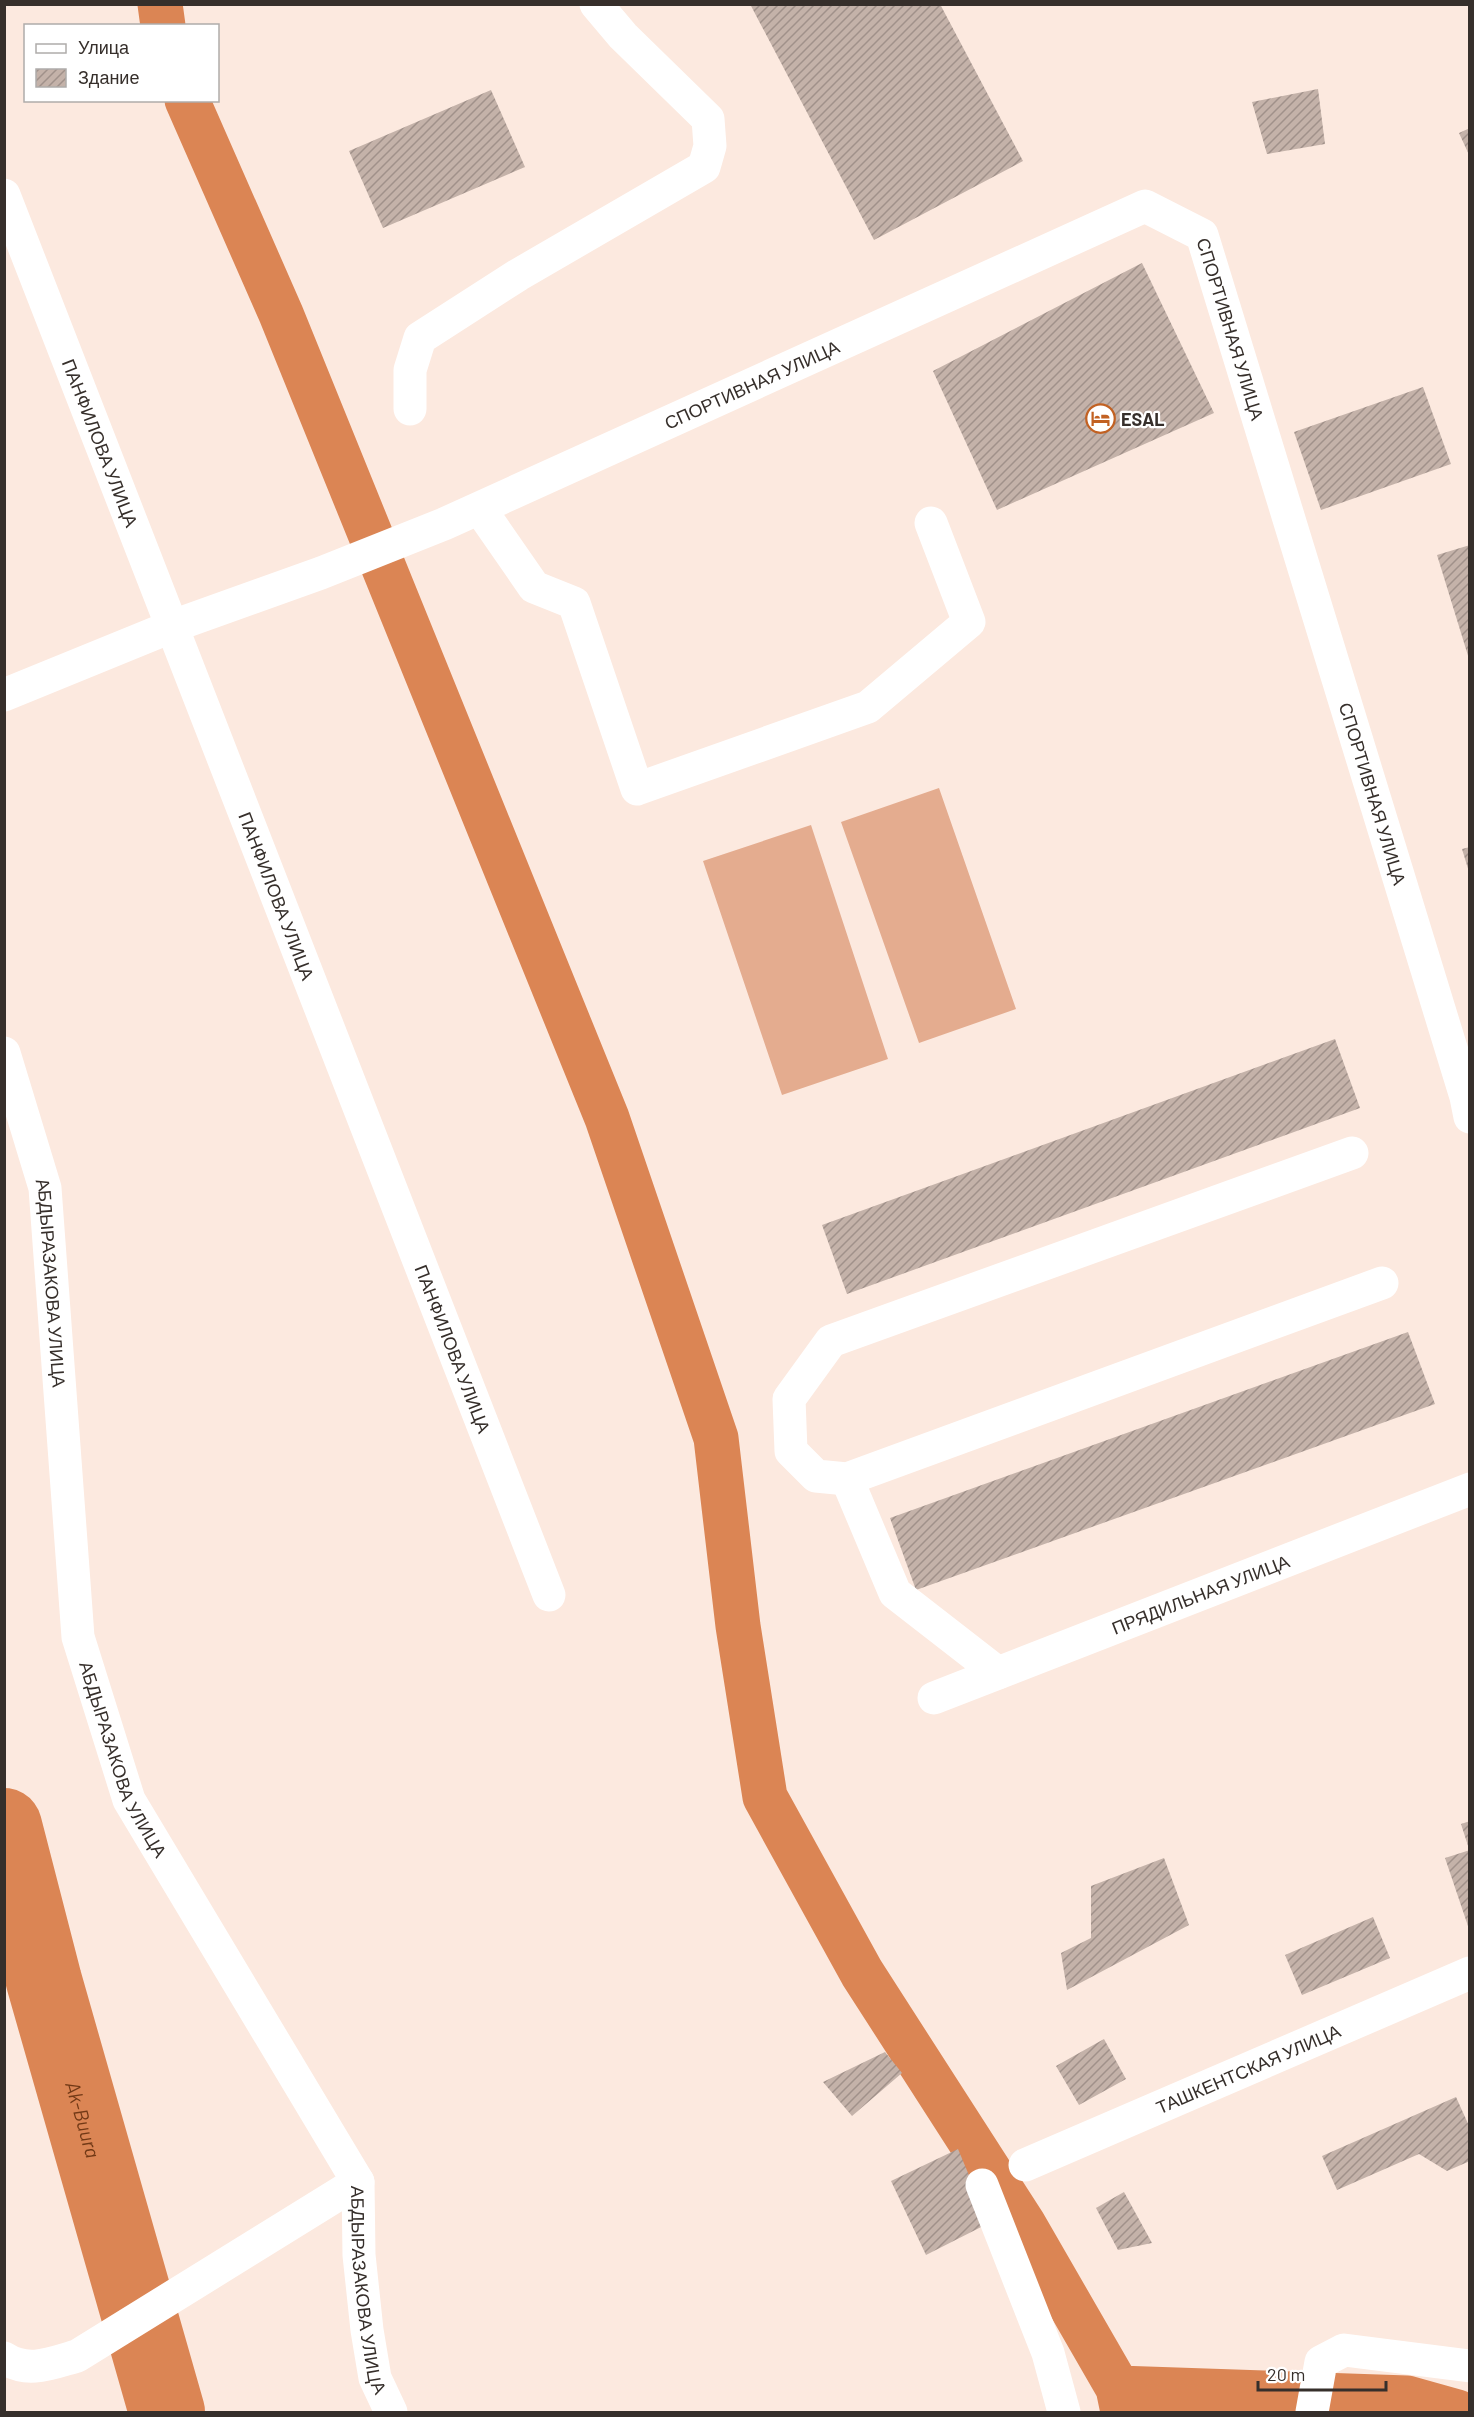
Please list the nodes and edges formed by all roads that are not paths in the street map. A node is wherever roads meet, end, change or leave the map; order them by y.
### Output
1 (596, 4) edge
2 (4, 195) edge
3 (410, 409) dead end
4 (480, 509) junction
5 (931, 523) dead end
6 (173, 626) junction
7 (4, 695) edge
8 (4, 1053) edge
9 (1470, 1117) edge
10 (1352, 1153) dead end
11 (1382, 1283) dead end
12 (847, 1479) junction
13 (1470, 1490) edge
14 (549, 1595) dead end
15 (998, 1673) junction
16 (934, 1698) dead end
17 (1470, 1973) edge
18 (1025, 2165) dead end
19 (358, 2182) junction
20 (982, 2185) dead end
21 (8, 2365) edge
22 (1470, 2367) edge
23 (391, 2412) edge
24 (1064, 2412) edge
25 (1312, 2412) edge

1 - 3 street
2 - 6 street, ПАНФИЛОВА УЛИЦА
4 - 5 street
4 - 6 street, СПОРТИВНАЯ УЛИЦА
4 - 9 street, СПОРТИВНАЯ УЛИЦА
6 - 7 street, СПОРТИВНАЯ УЛИЦА
6 - 14 street, ПАНФИЛОВА УЛИЦА
8 - 19 street, АБДЫРАЗАКОВА УЛИЦА
10 - 12 street
11 - 12 street
12 - 15 street
13 - 15 street, ПРЯДИЛЬНАЯ УЛИЦА
15 - 16 street, ПРЯДИЛЬНАЯ УЛИЦА
17 - 18 street, ТАШКЕНТСКАЯ УЛИЦА
19 - 21 street
19 - 23 street, АБДЫРАЗАКОВА УЛИЦА
20 - 24 street
22 - 25 street

